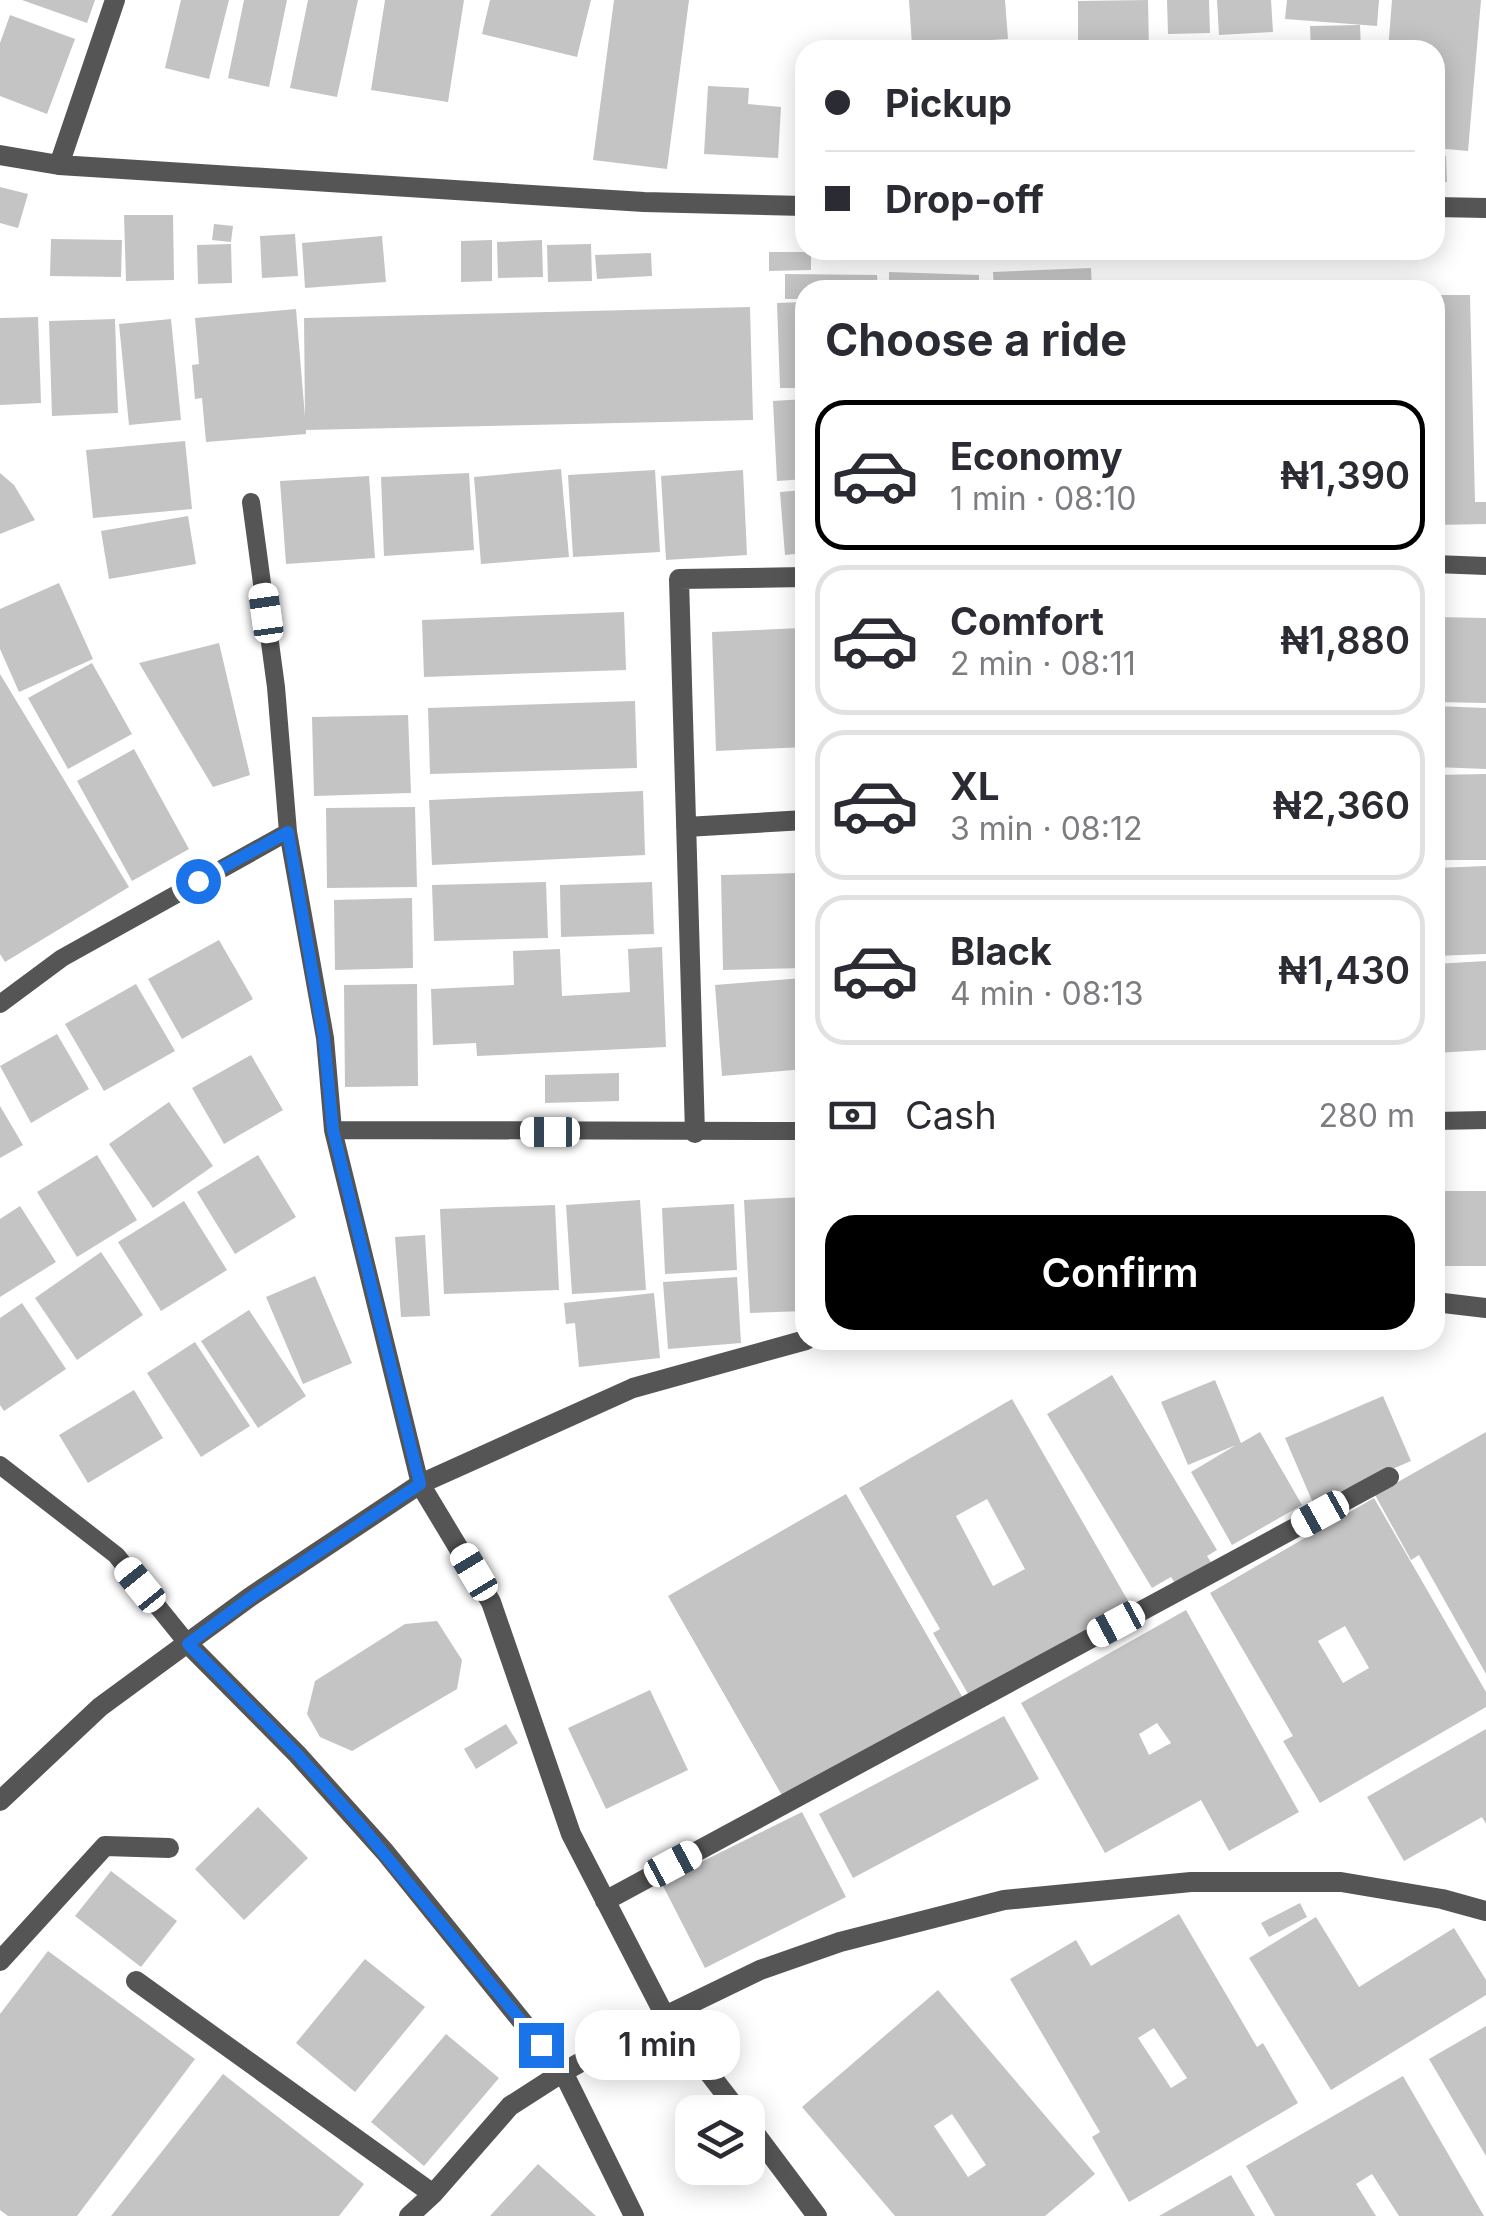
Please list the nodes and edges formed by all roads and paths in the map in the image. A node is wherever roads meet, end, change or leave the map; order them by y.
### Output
1 (115, 0) edge
2 (0, 155) edge
3 (59, 165) junction
4 (795, 206) edge
5 (1445, 207) edge
6 (1486, 208) edge
7 (251, 502) dead end
8 (1445, 564) edge
9 (1486, 566) edge
10 (795, 577) edge
11 (795, 821) edge
12 (686, 827) junction
13 (288, 832) junction
14 (0, 1004) edge
15 (1486, 1120) edge
16 (1445, 1121) edge
17 (333, 1130) junction
18 (795, 1131) edge
19 (694, 1133) junction
20 (1445, 1303) edge
21 (1486, 1308) edge
22 (795, 1343) edge
23 (0, 1465) edge
24 (1389, 1477) dead end
25 (420, 1484) junction
26 (188, 1644) junction
27 (0, 1801) edge
28 (169, 1848) dead end
29 (604, 1900) junction
30 (1486, 1912) edge
31 (0, 1961) edge
32 (136, 1981) dead end
33 (666, 2016) junction
34 (563, 2072) junction
35 (725, 2095) edge
36 (765, 2147) edge
37 (433, 2194) junction
38 (409, 2216) edge
39 (634, 2216) edge
40 (817, 2216) edge

1 - 3 street
2 - 3 street
3 - 4 street
5 - 6 street
7 - 13 lane
8 - 9 lane
10 - 12 street
11 - 12 street
12 - 19 street
13 - 14 lane
13 - 17 lane
15 - 16 lane
17 - 19 lane
17 - 25 lane
18 - 19 lane
20 - 21 street
22 - 25 street
23 - 26 lane
24 - 29 street
25 - 26 street
25 - 29 street
26 - 27 street
26 - 34 street
28 - 31 street
29 - 33 street
30 - 33 street
32 - 37 street
33 - 34 street
33 - 35 street
34 - 37 street
34 - 39 street
36 - 40 street
37 - 38 street

